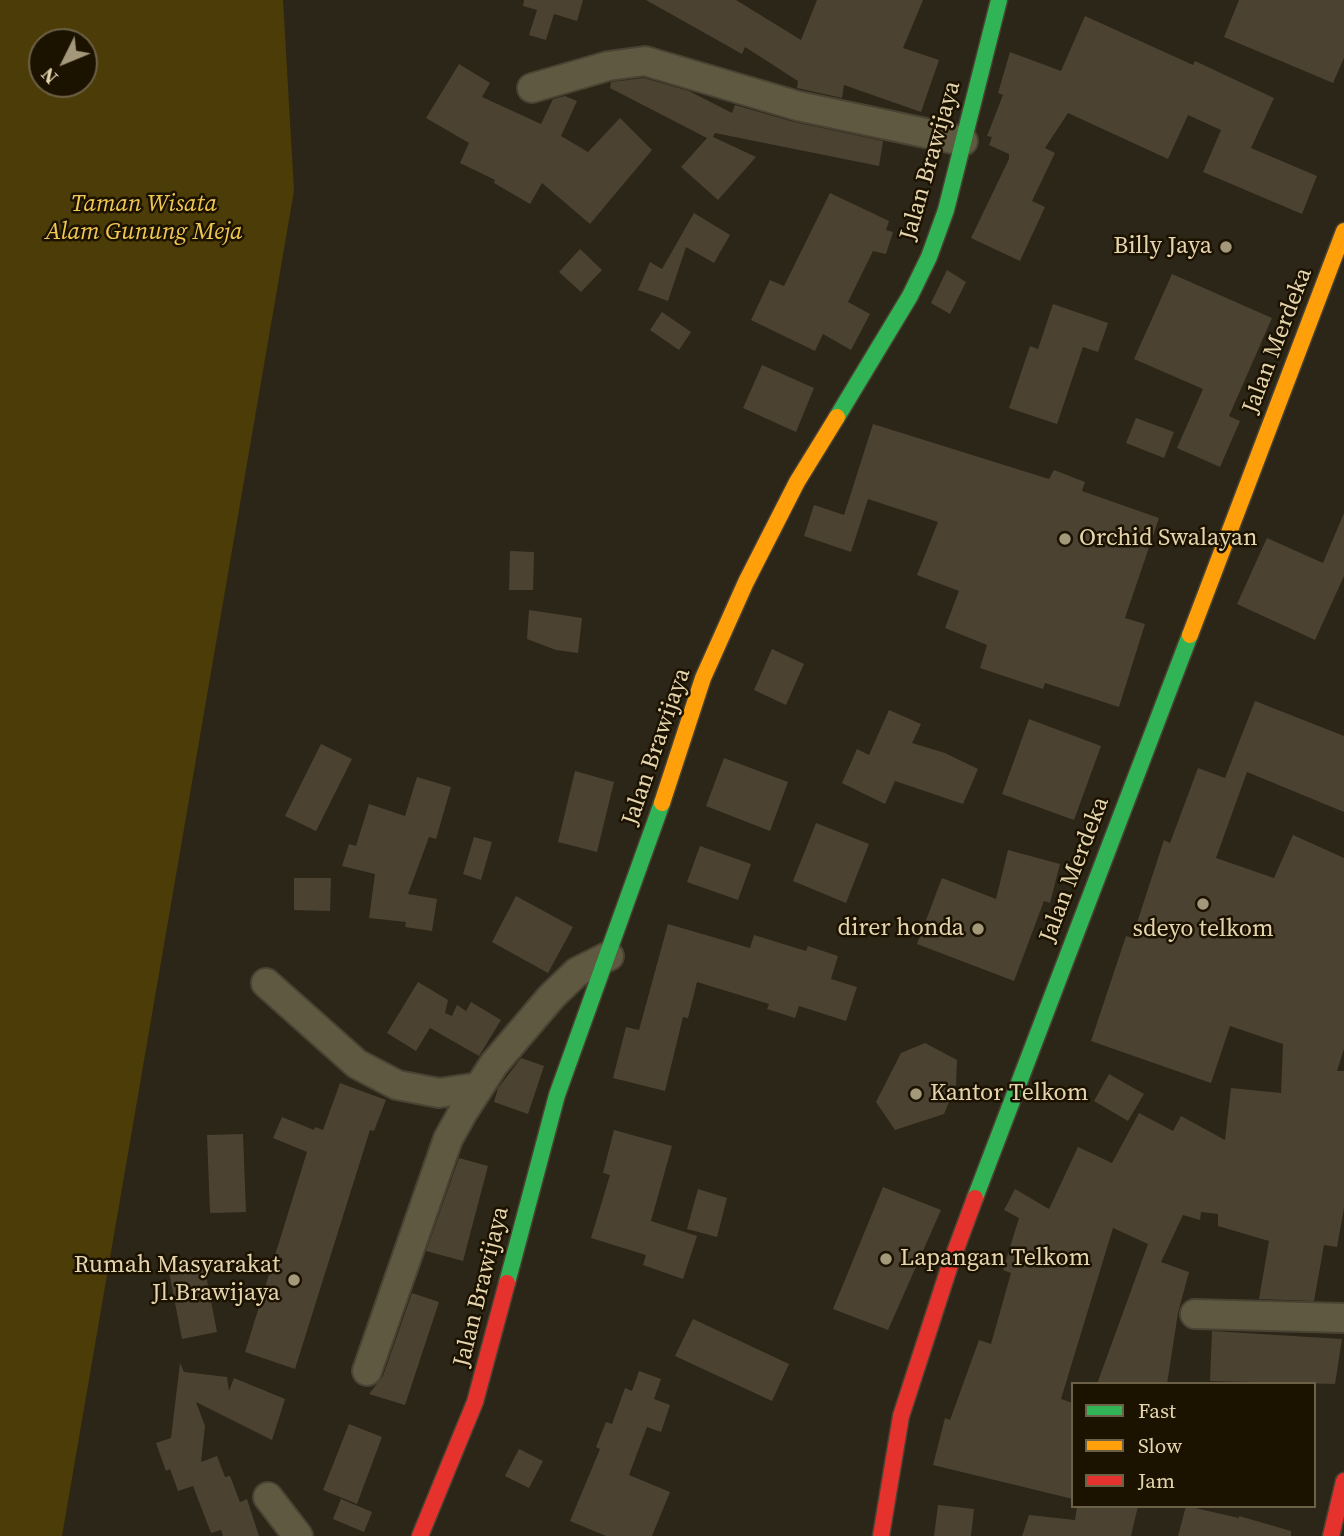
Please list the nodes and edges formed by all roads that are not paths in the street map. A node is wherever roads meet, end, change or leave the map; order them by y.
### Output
1 (999, 0) edge
2 (532, 88) dead end
3 (963, 141) junction
4 (1344, 231) edge
5 (609, 956) junction
6 (266, 983) dead end
7 (479, 1087) junction
8 (1195, 1314) dead end
9 (1344, 1318) edge
10 (367, 1371) dead end
11 (1344, 1481) edge
12 (268, 1497) dead end
13 (298, 1536) edge
14 (420, 1536) edge
15 (881, 1536) edge
16 (1331, 1536) edge

1 - 3 main road, Jalan Brawijaya
2 - 3 street
3 - 5 main road, Jalan Brawijaya
4 - 15 main road, Jalan Merdeka
5 - 7 street
5 - 14 main road, Jalan Brawijaya
6 - 7 street
7 - 10 street
8 - 9 street
11 - 16 main road
12 - 13 street

